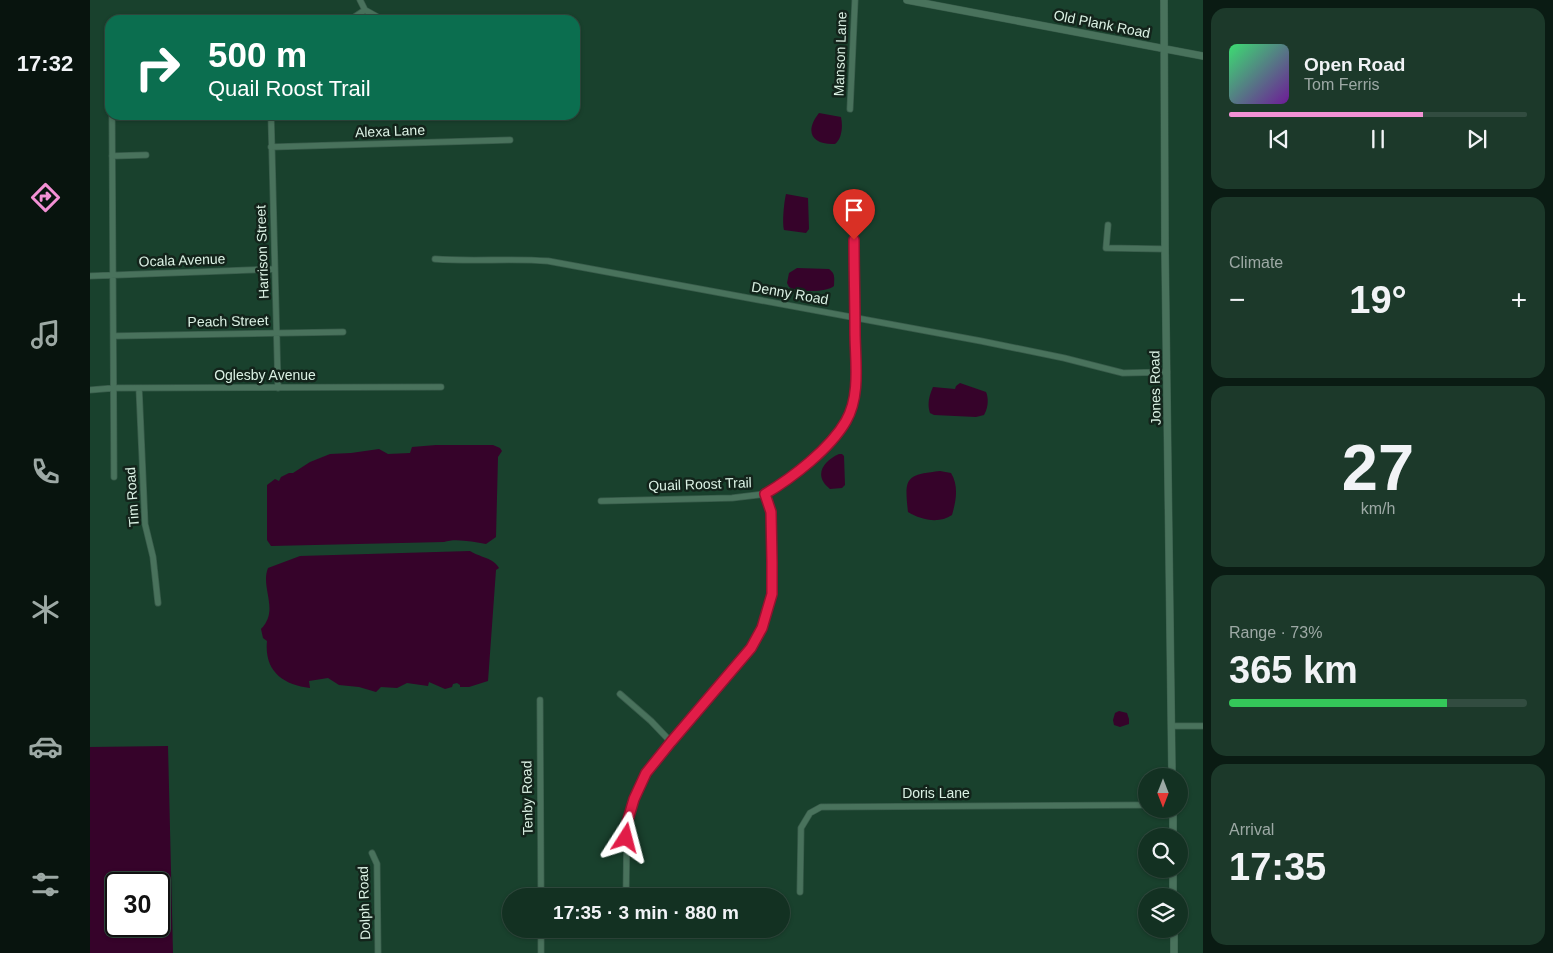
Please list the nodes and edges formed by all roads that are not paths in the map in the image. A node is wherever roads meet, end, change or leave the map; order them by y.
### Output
1 (360, 0) edge
2 (855, 0) edge
3 (907, 0) edge
4 (1164, 0) edge
5 (365, 10) junction
6 (358, 15) edge
7 (374, 15) edge
8 (1165, 49) junction
9 (1203, 56) edge
10 (850, 109) dead end
11 (112, 120) edge
12 (271, 120) edge
13 (510, 140) dead end
14 (272, 147) junction
15 (146, 155) dead end
16 (112, 156) junction
17 (1108, 225) dead end
18 (854, 235) dead end
19 (1165, 249) junction
20 (435, 259) dead end
21 (275, 269) junction
22 (90, 276) edge
23 (114, 276) junction
24 (856, 318) junction
25 (276, 332) junction
26 (343, 332) dead end
27 (114, 336) junction
28 (1167, 372) junction
29 (441, 387) dead end
30 (114, 388) junction
31 (139, 388) junction
32 (278, 388) junction
33 (90, 390) edge
34 (114, 477) dead end
35 (765, 494) junction
36 (601, 501) dead end
37 (158, 603) dead end
38 (620, 694) dead end
39 (540, 700) dead end
40 (1172, 726) junction
41 (1203, 726) edge
42 (671, 742) junction
43 (1172, 768) edge
44 (1138, 805) edge
45 (372, 853) dead end
46 (541, 888) edge
47 (626, 888) edge
48 (800, 892) dead end
49 (541, 938) edge
50 (1174, 938) edge
51 (378, 953) edge
52 (541, 953) edge
53 (1174, 953) edge

1 - 5 street
2 - 10 street, Manson Lane
3 - 8 street, Old Plank Road
4 - 8 street, Jones Road
5 - 6 street
5 - 7 street
8 - 9 street, Old Plank Road
8 - 19 street, Jones Road
11 - 16 street
12 - 14 street, Harrison Street
13 - 14 street, Alexa Lane
14 - 21 street, Harrison Street
15 - 16 street
16 - 23 street
17 - 19 street
18 - 24 street
19 - 28 street, Jones Road
20 - 24 street, Denny Road
21 - 23 street, Ocala Avenue
21 - 25 street, Harrison Street
22 - 23 street, Ocala Avenue
23 - 27 street
24 - 28 street, Denny Road
24 - 35 street, Quail Roost Trail
25 - 26 street, Peach Street
25 - 27 street, Peach Street
25 - 32 street, Harrison Street
27 - 30 street
28 - 40 street, Jones Road
29 - 32 street, Oglesby Avenue
30 - 31 street, Oglesby Avenue
30 - 33 street, Oglesby Avenue
30 - 34 street
31 - 32 street, Oglesby Avenue
31 - 37 street, Tim Road
35 - 36 street, Quail Roost Trail
35 - 42 street
38 - 42 street
39 - 46 street, Tenby Road
40 - 41 street
40 - 43 street, Jones Road
42 - 47 street
44 - 48 street, Doris Lane
45 - 51 street, Dolph Road
49 - 52 street
50 - 53 street

